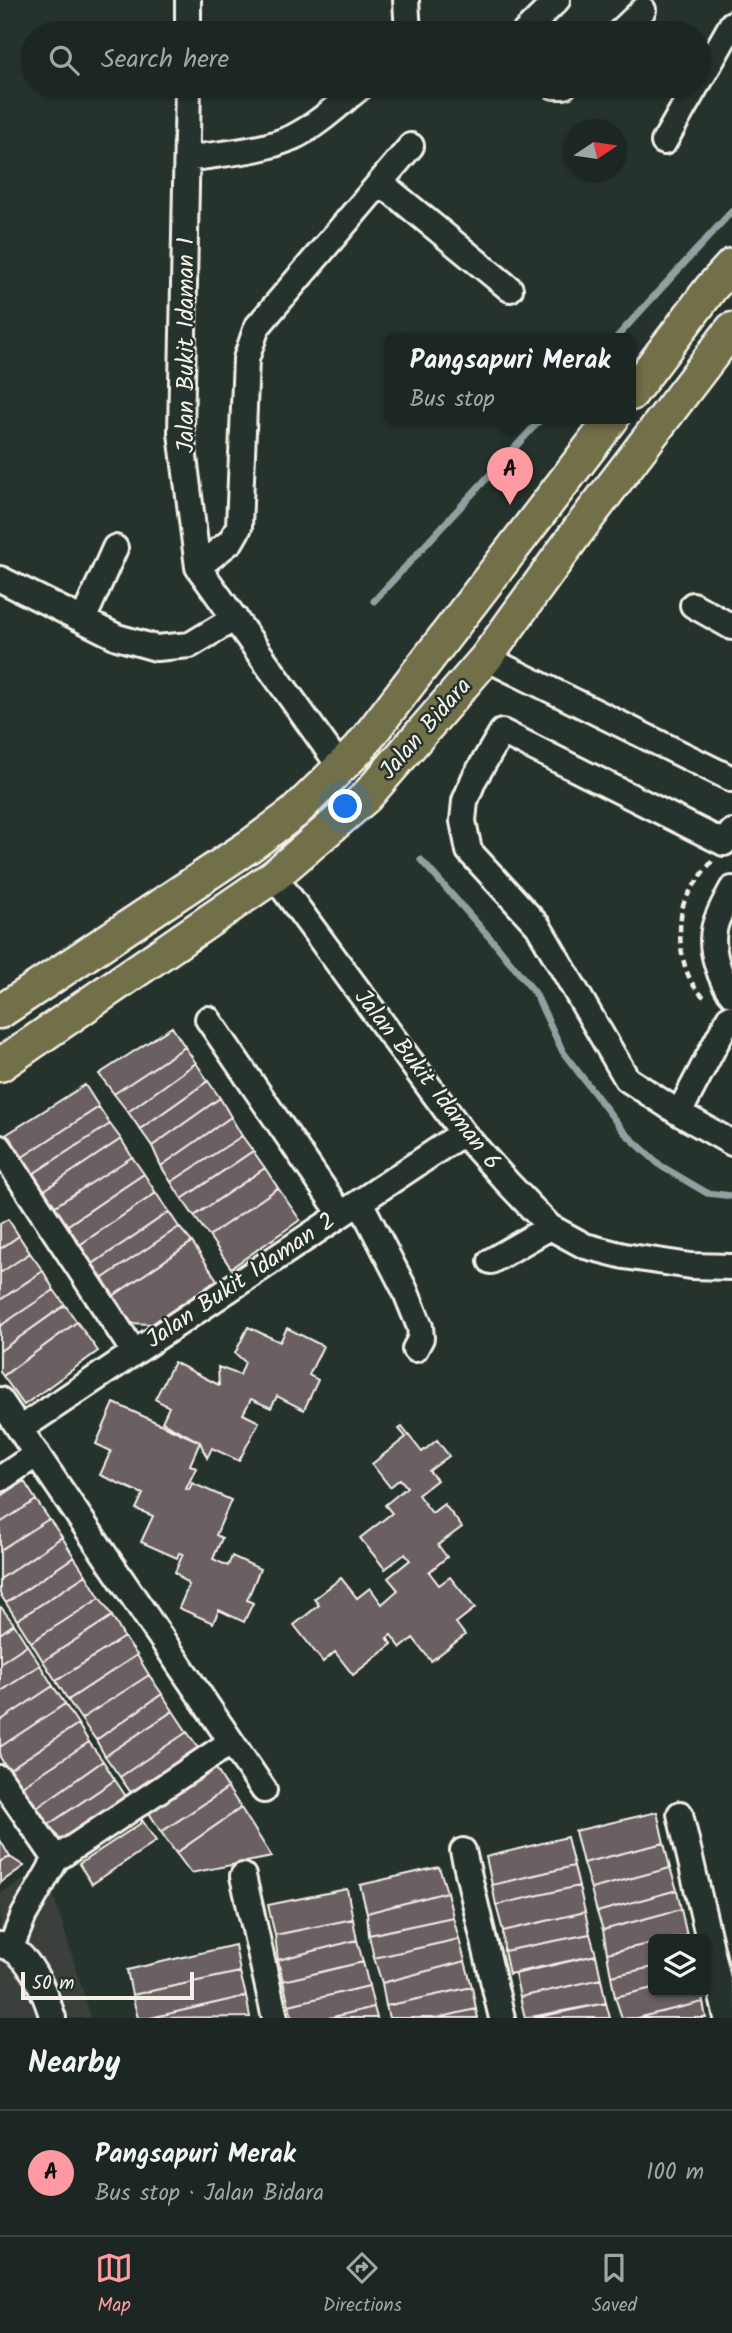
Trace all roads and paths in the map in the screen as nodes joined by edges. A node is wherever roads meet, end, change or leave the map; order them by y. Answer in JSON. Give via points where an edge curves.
{"nodes":[{"id":1,"x":188,"y":0,"type":"edge"},
{"id":2,"x":405,"y":0,"type":"edge"},
{"id":3,"x":557,"y":0,"type":"edge"},
{"id":4,"x":643,"y":10,"type":"dead end"},
{"id":5,"x":188,"y":21,"type":"edge"},
{"id":6,"x":407,"y":21,"type":"edge"},
{"id":7,"x":536,"y":21,"type":"edge"},
{"id":8,"x":632,"y":21,"type":"edge"},
{"id":9,"x":732,"y":24,"type":"edge"},
{"id":10,"x":711,"y":61,"type":"edge"},
{"id":11,"x":188,"y":98,"type":"edge"},
{"id":12,"x":347,"y":98,"type":"edge"},
{"id":13,"x":690,"y":98,"type":"edge"},
{"id":14,"x":664,"y":142,"type":"dead end"},
{"id":15,"x":411,"y":146,"type":"dead end"},
{"id":16,"x":187,"y":159,"type":"junction"},
{"id":17,"x":381,"y":183,"type":"junction"},
{"id":18,"x":732,"y":265,"type":"edge"},
{"id":19,"x":510,"y":289,"type":"dead end"},
{"id":20,"x":732,"y":329,"type":"edge"},
{"id":21,"x":636,"y":387,"type":"edge"},
{"id":22,"x":608,"y":424,"type":"edge"},
{"id":23,"x":115,"y":548,"type":"dead end"},
{"id":24,"x":198,"y":567,"type":"junction"},
{"id":25,"x":0,"y":579,"type":"edge"},
{"id":26,"x":693,"y":605,"type":"dead end"},
{"id":27,"x":234,"y":618,"type":"junction"},
{"id":28,"x":83,"y":620,"type":"junction"},
{"id":29,"x":732,"y":627,"type":"edge"},
{"id":30,"x":486,"y":658,"type":"junction"},
{"id":31,"x":341,"y":768,"type":"junction"},
{"id":32,"x":732,"y":779,"type":"edge"},
{"id":33,"x":732,"y":832,"type":"edge"},
{"id":34,"x":274,"y":876,"type":"junction"},
{"id":35,"x":732,"y":889,"type":"edge"},
{"id":36,"x":730,"y":1006,"type":"edge"},
{"id":37,"x":0,"y":1012,"type":"edge"},
{"id":38,"x":208,"y":1019,"type":"dead end"},
{"id":39,"x":0,"y":1065,"type":"edge"},
{"id":40,"x":680,"y":1113,"type":"junction"},
{"id":41,"x":463,"y":1133,"type":"junction"},
{"id":42,"x":732,"y":1143,"type":"edge"},
{"id":43,"x":0,"y":1148,"type":"edge"},
{"id":44,"x":350,"y":1208,"type":"junction"},
{"id":45,"x":550,"y":1227,"type":"junction"},
{"id":46,"x":491,"y":1261,"type":"dead end"},
{"id":47,"x":732,"y":1267,"type":"edge"},
{"id":48,"x":415,"y":1349,"type":"dead end"},
{"id":49,"x":134,"y":1352,"type":"junction"},
{"id":50,"x":0,"y":1400,"type":"edge"},
{"id":51,"x":19,"y":1429,"type":"junction"},
{"id":52,"x":37,"y":1454,"type":"junction"},
{"id":53,"x":0,"y":1479,"type":"edge"},
{"id":54,"x":232,"y":1742,"type":"junction"},
{"id":55,"x":0,"y":1778,"type":"edge"},
{"id":56,"x":264,"y":1790,"type":"dead end"},
{"id":57,"x":680,"y":1814,"type":"dead end"},
{"id":58,"x":463,"y":1851,"type":"dead end"},
{"id":59,"x":56,"y":1859,"type":"junction"},
{"id":60,"x":243,"y":1875,"type":"dead end"},
{"id":61,"x":5,"y":1946,"type":"edge"},
{"id":62,"x":44,"y":2012,"type":"edge"},
{"id":63,"x":275,"y":2018,"type":"edge"},
{"id":64,"x":502,"y":2018,"type":"edge"},
{"id":65,"x":727,"y":2018,"type":"edge"}],
"edges":[{"from":1,"to":5,"type":"street"},
{"from":2,"to":6,"type":"street"},
{"from":3,"to":7,"type":"street"},
{"from":4,"to":8,"type":"street"},
{"from":9,"to":10,"type":"street"},
{"from":11,"to":16,"type":"street","name":"Jalan Bukit Idaman 1"},
{"from":12,"to":16,"type":"street","via":[[317,122],[275,144]]},
{"from":13,"to":14,"type":"street"},
{"from":15,"to":17,"type":"street"},
{"from":16,"to":24,"type":"street","name":"Jalan Bukit Idaman 1","via":[[181,433]]},
{"from":17,"to":19,"type":"street"},
{"from":17,"to":24,"type":"street","via":[[257,327],[246,359],[239,527],[231,541]]},
{"from":18,"to":21,"type":"main road"},
{"from":20,"to":30,"type":"main road","name":"Jalan Bidara"},
{"from":22,"to":31,"type":"main road","name":"Jalan Bidara"},
{"from":23,"to":28,"type":"street"},
{"from":24,"to":27,"type":"street","name":"Jalan Bukit Idaman 1"},
{"from":25,"to":28,"type":"street"},
{"from":26,"to":29,"type":"street"},
{"from":27,"to":28,"type":"street","via":[[190,645],[156,648],[117,637]]},
{"from":27,"to":31,"type":"street","name":"Jalan Bukit Idaman 1"},
{"from":30,"to":32,"type":"street"},
{"from":30,"to":34,"type":"main road","name":"Jalan Bidara","via":[[366,797]]},
{"from":31,"to":37,"type":"main road","name":"Jalan Bidara","via":[[294,813],[251,845]]},
{"from":33,"to":40,"type":"street","via":[[724,843],[502,732],[465,801],[463,821],[469,851],[538,926],[627,1079]]},
{"from":34,"to":39,"type":"main road","name":"Jalan Bidara"},
{"from":34,"to":41,"type":"street","name":"Jalan Bukit Idaman 6"},
{"from":35,"to":36,"type":"street","via":[[711,939]]},
{"from":36,"to":40,"type":"street"},
{"from":38,"to":44,"type":"street"},
{"from":40,"to":42,"type":"street"},
{"from":41,"to":44,"type":"street","name":"Jalan Bukit Idaman 2"},
{"from":41,"to":45,"type":"street","name":"Jalan Bukit Idaman 6"},
{"from":43,"to":49,"type":"street"},
{"from":44,"to":48,"type":"street","via":[[405,1290],[420,1327]]},
{"from":44,"to":49,"type":"street","name":"Jalan Bukit Idaman 2"},
{"from":45,"to":46,"type":"street"},
{"from":45,"to":47,"type":"street","name":"Jalan Bukit Idaman 6","via":[[585,1246],[624,1256]]},
{"from":49,"to":51,"type":"street","name":"Jalan Bukit Idaman 2"},
{"from":50,"to":51,"type":"street"},
{"from":51,"to":52,"type":"street"},
{"from":52,"to":53,"type":"street"},
{"from":52,"to":54,"type":"street"},
{"from":54,"to":56,"type":"street"},
{"from":54,"to":59,"type":"street"},
{"from":55,"to":59,"type":"street"},
{"from":57,"to":65,"type":"street"},
{"from":58,"to":64,"type":"street"},
{"from":59,"to":61,"type":"street"},
{"from":60,"to":63,"type":"street"},
{"from":61,"to":62,"type":"street","via":[[29,1967]]}]}
